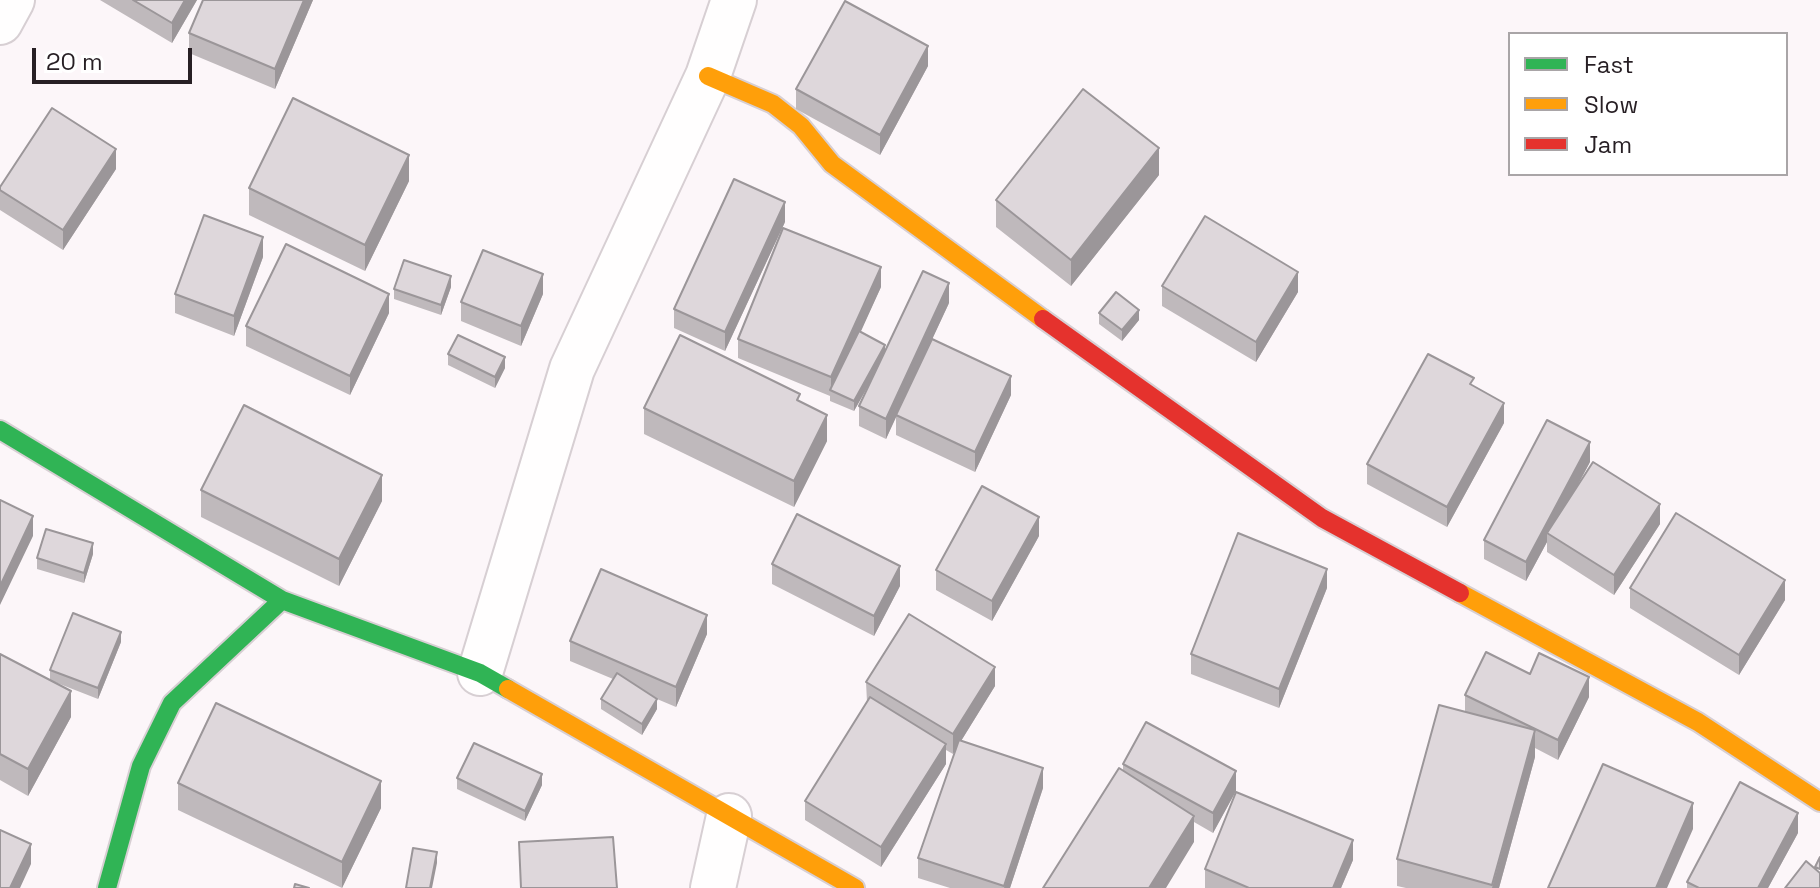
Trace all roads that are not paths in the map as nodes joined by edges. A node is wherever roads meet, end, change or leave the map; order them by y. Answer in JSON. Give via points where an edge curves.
{"nodes":[{"id":1,"x":12,"y":0,"type":"edge"},
{"id":2,"x":734,"y":0,"type":"edge"},
{"id":3,"x":0,"y":22,"type":"edge"},
{"id":4,"x":708,"y":76,"type":"junction"},
{"id":5,"x":0,"y":430,"type":"edge"},
{"id":6,"x":282,"y":600,"type":"junction"},
{"id":7,"x":480,"y":673,"type":"junction"},
{"id":8,"x":1820,"y":802,"type":"edge"},
{"id":9,"x":729,"y":816,"type":"junction"},
{"id":10,"x":107,"y":888,"type":"edge"},
{"id":11,"x":713,"y":888,"type":"edge"},
{"id":12,"x":855,"y":888,"type":"edge"}],
"edges":[{"from":1,"to":3,"type":"street"},
{"from":2,"to":4,"type":"street"},
{"from":4,"to":7,"type":"street","via":[[572,369]]},
{"from":4,"to":8,"type":"street","via":[[773,104],[801,126],[832,164],[1322,518],[1698,722]]},
{"from":5,"to":6,"type":"street"},
{"from":6,"to":7,"type":"street"},
{"from":6,"to":10,"type":"street","via":[[172,703],[141,766]]},
{"from":7,"to":9,"type":"street"},
{"from":9,"to":11,"type":"street"},
{"from":9,"to":12,"type":"street"}]}
